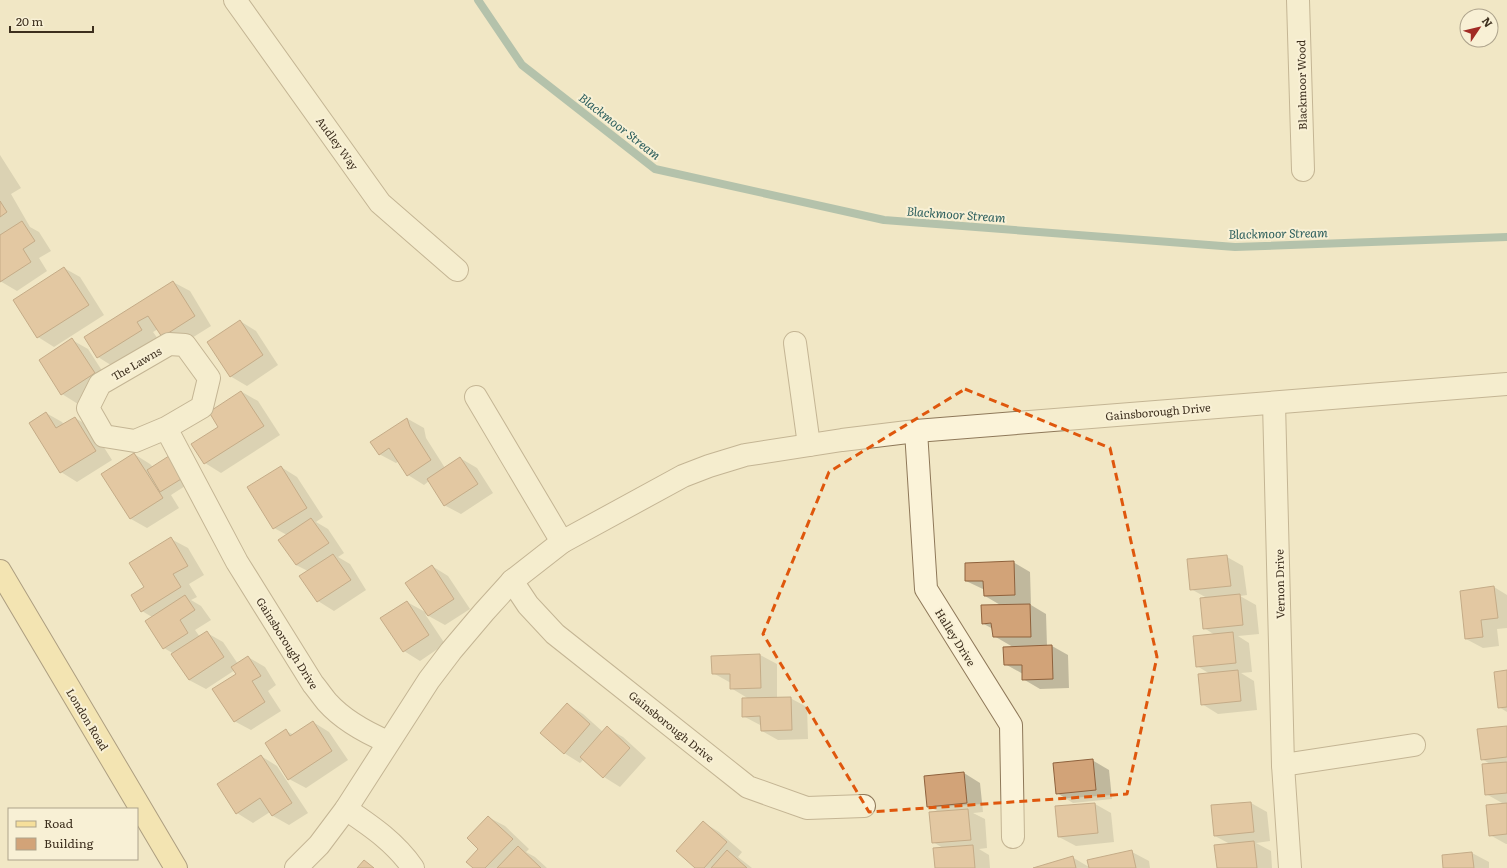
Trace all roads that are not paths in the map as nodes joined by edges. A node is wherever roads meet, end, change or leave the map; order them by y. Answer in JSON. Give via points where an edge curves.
{"nodes":[{"id":1,"x":235,"y":0,"type":"edge"},
{"id":2,"x":1298,"y":0,"type":"edge"},
{"id":3,"x":1303,"y":170,"type":"dead end"},
{"id":4,"x":457,"y":270,"type":"dead end"},
{"id":5,"x":795,"y":343,"type":"dead end"},
{"id":6,"x":1507,"y":384,"type":"edge"},
{"id":7,"x":476,"y":397,"type":"dead end"},
{"id":8,"x":1274,"y":403,"type":"junction"},
{"id":9,"x":166,"y":428,"type":"junction"},
{"id":10,"x":916,"y":431,"type":"junction"},
{"id":11,"x":809,"y":445,"type":"junction"},
{"id":12,"x":562,"y":542,"type":"junction"},
{"id":13,"x":0,"y":571,"type":"edge"},
{"id":14,"x":512,"y":581,"type":"junction"},
{"id":15,"x":388,"y":742,"type":"junction"},
{"id":16,"x":1414,"y":745,"type":"dead end"},
{"id":17,"x":1283,"y":764,"type":"junction"},
{"id":18,"x":864,"y":806,"type":"dead end"},
{"id":19,"x":346,"y":809,"type":"junction"},
{"id":20,"x":1013,"y":837,"type":"dead end"},
{"id":21,"x":176,"y":868,"type":"edge"},
{"id":22,"x":296,"y":868,"type":"edge"},
{"id":23,"x":412,"y":868,"type":"edge"},
{"id":24,"x":1290,"y":868,"type":"edge"}],
"edges":[{"from":1,"to":4,"type":"street","name":"Audley Way","via":[[380,203]]},
{"from":2,"to":3,"type":"street","name":"Blackmoor Wood"},
{"from":5,"to":11,"type":"street"},
{"from":6,"to":8,"type":"street","name":"Gainsborough Drive"},
{"from":7,"to":12,"type":"street"},
{"from":8,"to":10,"type":"street","name":"Gainsborough Drive"},
{"from":8,"to":17,"type":"street","name":"Vernon Drive"},
{"from":9,"to":9,"type":"street","name":"The Lawns","via":[[202,407],[208,378],[185,345],[169,344],[100,384],[88,408],[104,436],[135,441]]},
{"from":9,"to":15,"type":"street","name":"Gainsborough Drive","via":[[237,562],[313,684],[327,702],[361,728]]},
{"from":10,"to":11,"type":"street","name":"Gainsborough Drive"},
{"from":10,"to":20,"type":"street","name":"Halley Drive","via":[[926,589],[1011,725]]},
{"from":11,"to":12,"type":"street","name":"Gainsborough Drive","via":[[745,455],[683,476]]},
{"from":12,"to":14,"type":"street","name":"Gainsborough Drive"},
{"from":13,"to":21,"type":"main road","name":"London Road"},
{"from":14,"to":15,"type":"street","name":"Gainsborough Drive","via":[[429,680]]},
{"from":14,"to":18,"type":"street","name":"Gainsborough Drive","via":[[528,605],[555,634],[748,787],[807,808]]},
{"from":15,"to":19,"type":"street","name":"Gainsborough Drive"},
{"from":16,"to":17,"type":"street"},
{"from":17,"to":24,"type":"street","name":"Vernon Drive"},
{"from":19,"to":22,"type":"street","name":"Gainsborough Drive","via":[[319,845]]},
{"from":19,"to":23,"type":"street","via":[[383,835],[402,853]]}]}
